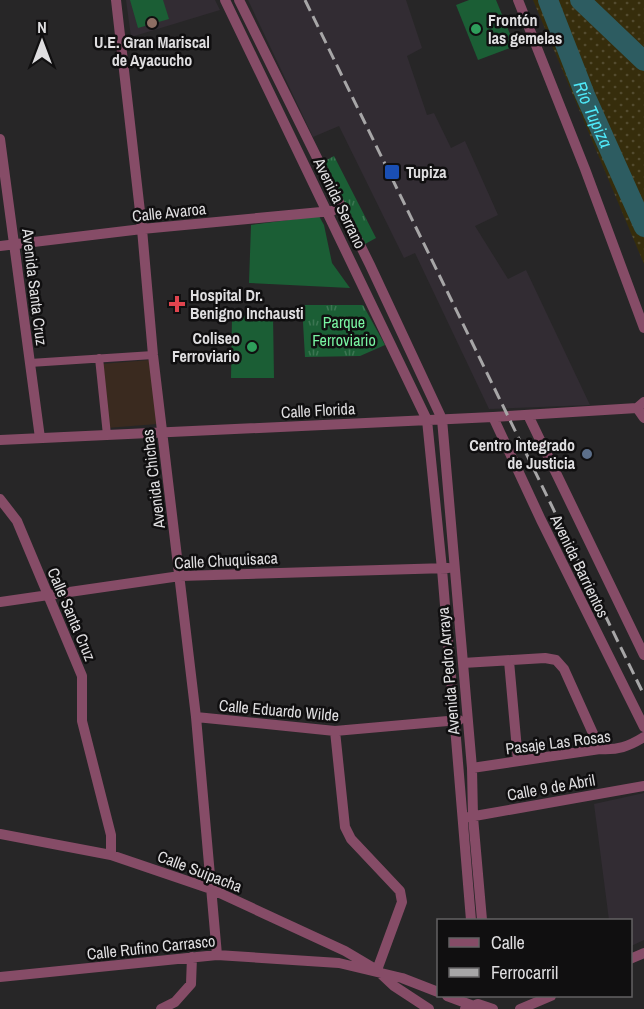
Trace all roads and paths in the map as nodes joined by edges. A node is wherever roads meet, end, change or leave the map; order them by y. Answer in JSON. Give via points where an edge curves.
{"nodes":[{"id":1,"x":116,"y":0,"type":"edge"},
{"id":2,"x":225,"y":0,"type":"edge"},
{"id":3,"x":239,"y":0,"type":"edge"},
{"id":4,"x":518,"y":0,"type":"edge"},
{"id":5,"x":0,"y":139,"type":"edge"},
{"id":6,"x":342,"y":210,"type":"junction"},
{"id":7,"x":328,"y":212,"type":"junction"},
{"id":8,"x":142,"y":229,"type":"junction"},
{"id":9,"x":15,"y":245,"type":"junction"},
{"id":10,"x":0,"y":246,"type":"edge"},
{"id":11,"x":644,"y":328,"type":"edge"},
{"id":12,"x":153,"y":355,"type":"junction"},
{"id":13,"x":99,"y":358,"type":"junction"},
{"id":14,"x":30,"y":363,"type":"junction"},
{"id":15,"x":641,"y":405,"type":"edge"},
{"id":16,"x":528,"y":415,"type":"junction"},
{"id":17,"x":493,"y":417,"type":"junction"},
{"id":18,"x":644,"y":418,"type":"edge"},
{"id":19,"x":442,"y":419,"type":"junction"},
{"id":20,"x":428,"y":420,"type":"junction"},
{"id":21,"x":163,"y":432,"type":"junction"},
{"id":22,"x":107,"y":435,"type":"junction"},
{"id":23,"x":40,"y":438,"type":"junction"},
{"id":24,"x":0,"y":440,"type":"edge"},
{"id":25,"x":0,"y":499,"type":"edge"},
{"id":26,"x":454,"y":567,"type":"junction"},
{"id":27,"x":442,"y":568,"type":"junction"},
{"id":28,"x":180,"y":576,"type":"junction"},
{"id":29,"x":48,"y":595,"type":"junction"},
{"id":30,"x":0,"y":602,"type":"edge"},
{"id":31,"x":644,"y":655,"type":"edge"},
{"id":32,"x":509,"y":661,"type":"junction"},
{"id":33,"x":463,"y":663,"type":"junction"},
{"id":34,"x":196,"y":717,"type":"junction"},
{"id":35,"x":453,"y":720,"type":"junction"},
{"id":36,"x":466,"y":720,"type":"junction"},
{"id":37,"x":644,"y":726,"type":"edge"},
{"id":38,"x":335,"y":731,"type":"junction"},
{"id":39,"x":644,"y":737,"type":"edge"},
{"id":40,"x":600,"y":749,"type":"junction"},
{"id":41,"x":518,"y":761,"type":"junction"},
{"id":42,"x":472,"y":768,"type":"junction"},
{"id":43,"x":644,"y":786,"type":"edge"},
{"id":44,"x":468,"y":817,"type":"junction"},
{"id":45,"x":0,"y":834,"type":"edge"},
{"id":46,"x":111,"y":855,"type":"junction"},
{"id":47,"x":211,"y":889,"type":"junction"},
{"id":48,"x":471,"y":919,"type":"edge"},
{"id":49,"x":482,"y":919,"type":"edge"},
{"id":50,"x":217,"y":955,"type":"junction"},
{"id":51,"x":192,"y":957,"type":"junction"},
{"id":52,"x":376,"y":970,"type":"junction"},
{"id":53,"x":0,"y":977,"type":"edge"},
{"id":54,"x":437,"y":992,"type":"edge"},
{"id":55,"x":452,"y":997,"type":"edge"},
{"id":56,"x":548,"y":997,"type":"edge"},
{"id":57,"x":480,"y":1003,"type":"edge"},
{"id":58,"x":161,"y":1009,"type":"edge"},
{"id":59,"x":429,"y":1009,"type":"edge"},
{"id":60,"x":520,"y":1009,"type":"edge"}],
"edges":[{"from":1,"to":8,"type":"street","name":"Avenida Chichas"},
{"from":2,"to":7,"type":"street","name":"Avenida Serrano"},
{"from":3,"to":6,"type":"street","name":"Avenida Serrano"},
{"from":4,"to":11,"type":"street"},
{"from":5,"to":9,"type":"street","name":"Avenida Santa Cruz"},
{"from":6,"to":7,"type":"street","name":"Calle Avaroa"},
{"from":6,"to":19,"type":"street","name":"Avenida Serrano"},
{"from":7,"to":8,"type":"street","name":"Calle Avaroa"},
{"from":7,"to":20,"type":"street","name":"Avenida Serrano"},
{"from":8,"to":9,"type":"street","name":"Calle Avaroa"},
{"from":8,"to":12,"type":"street","name":"Avenida Chichas"},
{"from":9,"to":10,"type":"street","name":"Calle Avaroa"},
{"from":9,"to":14,"type":"street","name":"Avenida Santa Cruz"},
{"from":12,"to":13,"type":"street"},
{"from":12,"to":21,"type":"street","name":"Avenida Chichas"},
{"from":13,"to":14,"type":"street"},
{"from":13,"to":22,"type":"street"},
{"from":14,"to":23,"type":"street","name":"Avenida Santa Cruz"},
{"from":15,"to":16,"type":"street","name":"Calle Florida"},
{"from":15,"to":18,"type":"street"},
{"from":16,"to":17,"type":"street","name":"Calle Florida"},
{"from":16,"to":31,"type":"street","name":"Avenida Barrientos"},
{"from":17,"to":19,"type":"street","name":"Calle Florida"},
{"from":17,"to":37,"type":"street","name":"Avenida Barrientos"},
{"from":19,"to":20,"type":"street","name":"Calle Florida"},
{"from":19,"to":26,"type":"street","name":"Avenida Pedro Arraya"},
{"from":20,"to":21,"type":"street","name":"Calle Florida"},
{"from":20,"to":27,"type":"street","name":"Avenida Pedro Arraya"},
{"from":21,"to":22,"type":"street","name":"Calle Florida"},
{"from":21,"to":28,"type":"street","name":"Avenida Chichas"},
{"from":22,"to":23,"type":"street","name":"Calle Florida"},
{"from":23,"to":24,"type":"street","name":"Calle Florida"},
{"from":25,"to":29,"type":"street","name":"Calle Santa Cruz","via":[[17,521]]},
{"from":26,"to":27,"type":"street","name":"Calle Chuquisaca"},
{"from":26,"to":33,"type":"street","name":"Avenida Pedro Arraya"},
{"from":27,"to":28,"type":"street","name":"Calle Chuquisaca"},
{"from":27,"to":35,"type":"street","name":"Avenida Pedro Arraya"},
{"from":28,"to":29,"type":"street","name":"Calle Chuquisaca"},
{"from":28,"to":34,"type":"street","name":"Avenida Chichas"},
{"from":29,"to":30,"type":"street","name":"Calle Chuquisaca"},
{"from":29,"to":46,"type":"street","name":"Calle Santa Cruz","via":[[82,676],[82,721],[111,835]]},
{"from":32,"to":33,"type":"street"},
{"from":32,"to":40,"type":"street","via":[[556,660],[564,669]]},
{"from":32,"to":41,"type":"street"},
{"from":33,"to":36,"type":"street","name":"Avenida Pedro Arraya"},
{"from":34,"to":38,"type":"street","name":"Calle Eduardo Wilde"},
{"from":34,"to":47,"type":"street","name":"Avenida Chichas"},
{"from":35,"to":36,"type":"street","name":"Calle Eduardo Wilde"},
{"from":35,"to":38,"type":"street","name":"Calle Eduardo Wilde"},
{"from":35,"to":44,"type":"street","name":"Avenida Pedro Arraya"},
{"from":36,"to":42,"type":"street","name":"Avenida Pedro Arraya"},
{"from":38,"to":52,"type":"street","via":[[345,827],[351,839],[400,891],[402,902]]},
{"from":39,"to":40,"type":"street","name":"Pasaje Las Rosas","via":[[620,750]]},
{"from":40,"to":41,"type":"street","name":"Pasaje Las Rosas"},
{"from":41,"to":42,"type":"street","name":"Pasaje Las Rosas"},
{"from":42,"to":44,"type":"street","name":"Avenida Pedro Arraya"},
{"from":43,"to":44,"type":"street","name":"Calle 9 de Abril"},
{"from":44,"to":48,"type":"street","name":"Avenida Pedro Arraya"},
{"from":44,"to":49,"type":"street","name":"Avenida Pedro Arraya"},
{"from":45,"to":46,"type":"street","name":"Calle Suipacha"},
{"from":46,"to":47,"type":"street","name":"Calle Suipacha"},
{"from":47,"to":50,"type":"street","name":"Avenida Chichas"},
{"from":47,"to":52,"type":"street","name":"Calle Suipacha","via":[[345,951]]},
{"from":50,"to":51,"type":"street","name":"Calle Rufino Carrasco"},
{"from":50,"to":52,"type":"street","name":"Calle Rufino Carrasco","via":[[339,963]]},
{"from":51,"to":53,"type":"street","name":"Calle Rufino Carrasco"},
{"from":51,"to":58,"type":"street","via":[[191,984],[175,1002]]},
{"from":52,"to":54,"type":"street","name":"Calle Suipacha"},
{"from":52,"to":59,"type":"street","name":"Calle Suipacha"},
{"from":55,"to":57,"type":"street"},
{"from":56,"to":60,"type":"street"}]}
